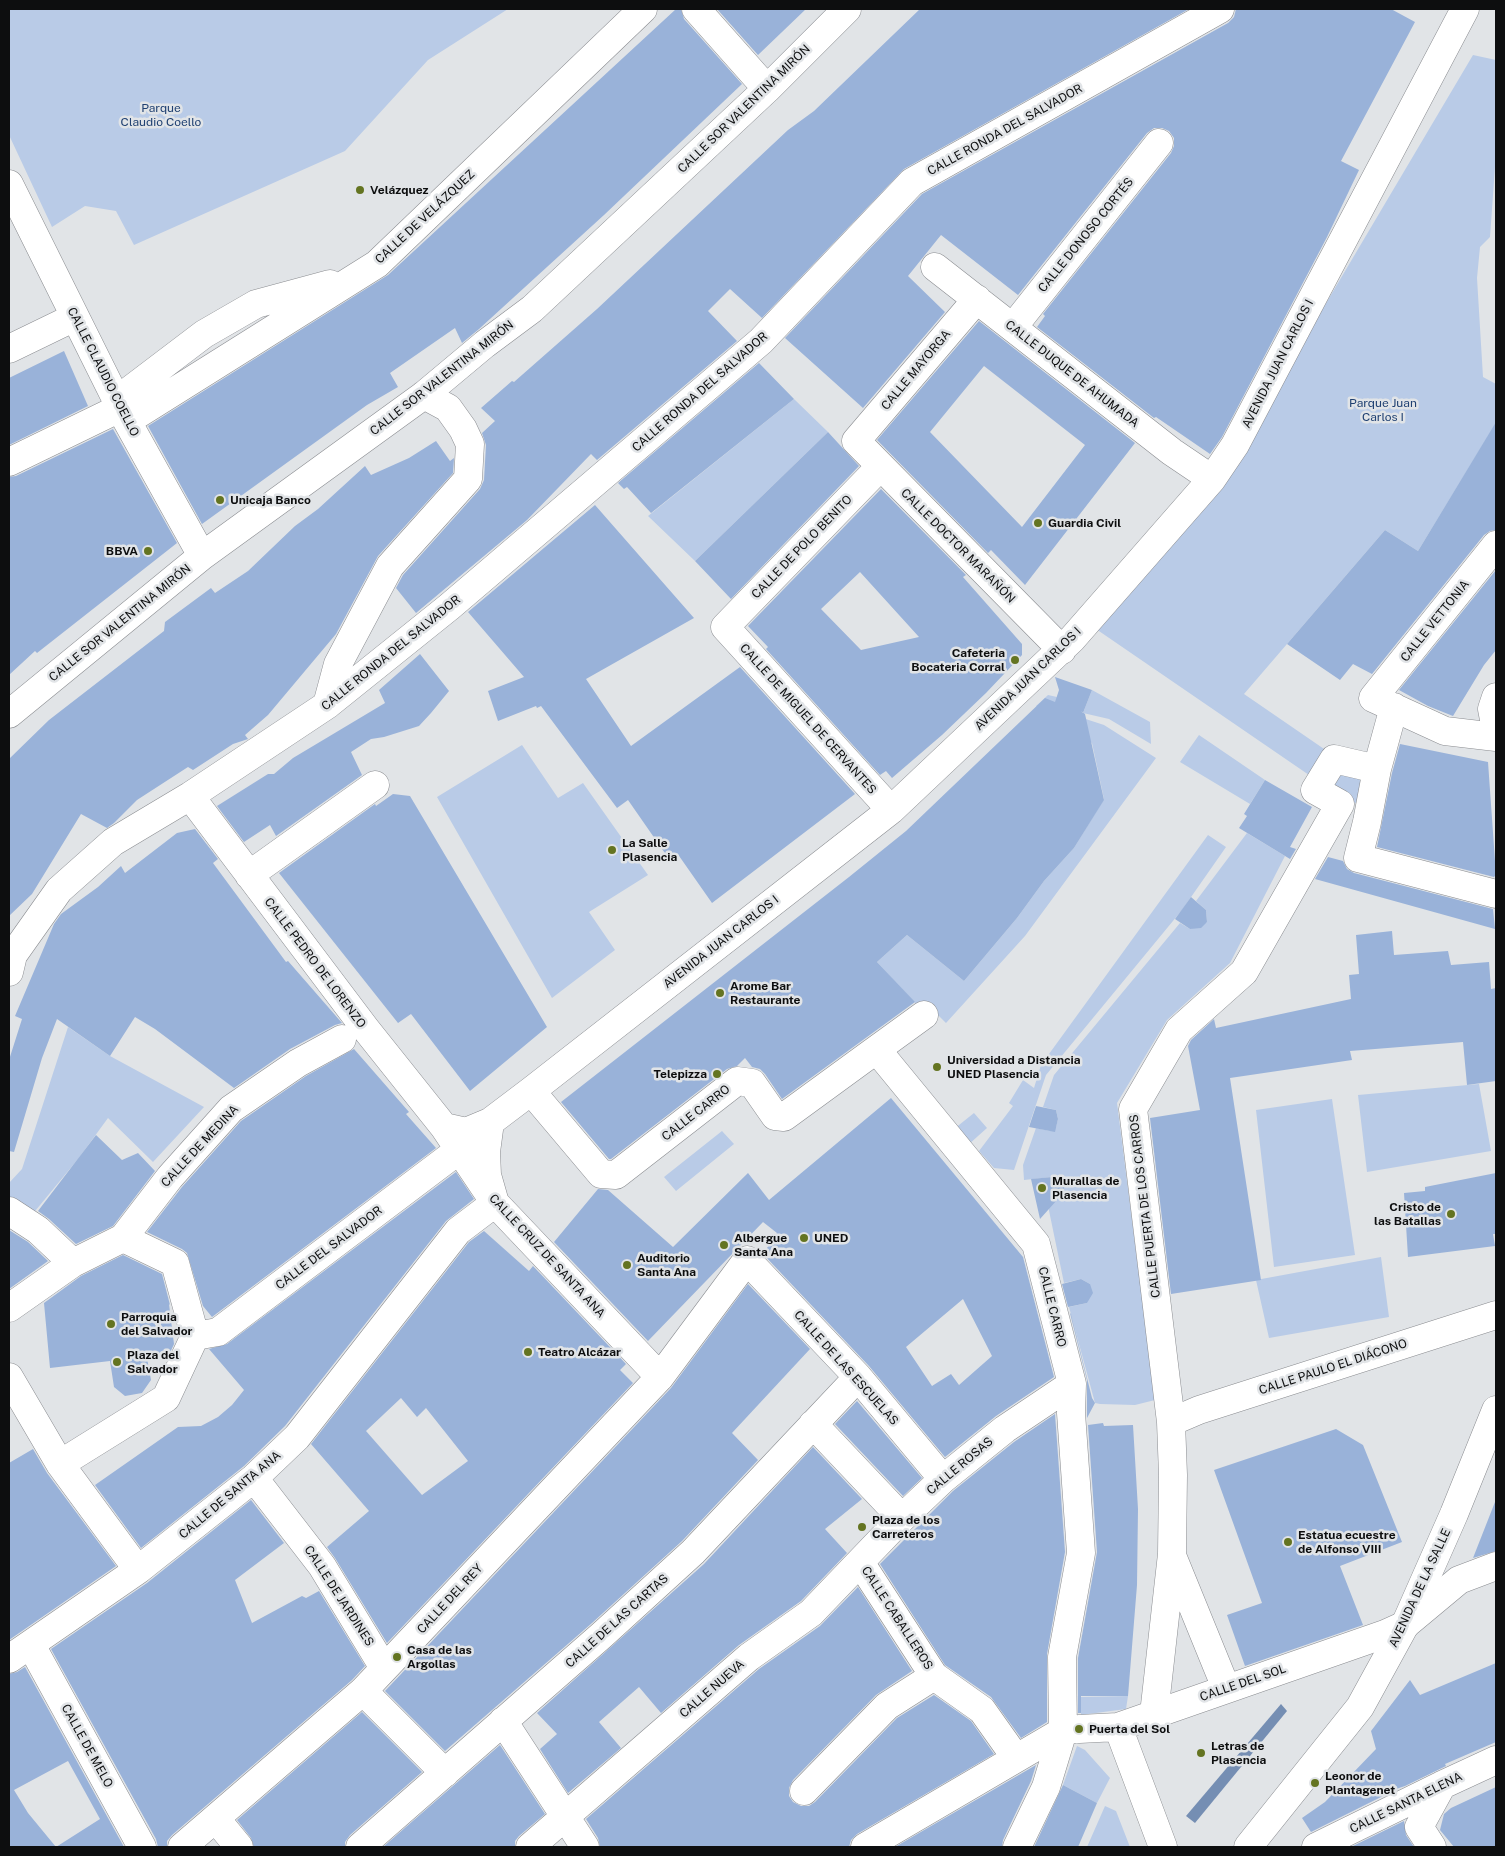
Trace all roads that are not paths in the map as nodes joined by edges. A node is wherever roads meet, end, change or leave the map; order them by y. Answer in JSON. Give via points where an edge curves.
{"nodes":[{"id":1,"x":643,"y":9,"type":"edge"},
{"id":2,"x":696,"y":9,"type":"edge"},
{"id":3,"x":847,"y":9,"type":"edge"},
{"id":4,"x":1220,"y":9,"type":"edge"},
{"id":5,"x":1457,"y":12,"type":"edge"},
{"id":6,"x":767,"y":89,"type":"junction"},
{"id":7,"x":1159,"y":143,"type":"dead end"},
{"id":8,"x":9,"y":184,"type":"edge"},
{"id":9,"x":935,"y":267,"type":"dead end"},
{"id":10,"x":977,"y":299,"type":"junction"},
{"id":11,"x":75,"y":317,"type":"junction"},
{"id":12,"x":1013,"y":327,"type":"junction"},
{"id":13,"x":9,"y":349,"type":"edge"},
{"id":14,"x":424,"y":395,"type":"junction"},
{"id":15,"x":122,"y":410,"type":"junction"},
{"id":16,"x":856,"y":442,"type":"joint"},
{"id":17,"x":9,"y":462,"type":"edge"},
{"id":18,"x":880,"y":467,"type":"junction"},
{"id":19,"x":1212,"y":478,"type":"junction"},
{"id":20,"x":1496,"y":545,"type":"edge"},
{"id":21,"x":202,"y":556,"type":"junction"},
{"id":22,"x":725,"y":627,"type":"joint"},
{"id":23,"x":1062,"y":650,"type":"junction"},
{"id":24,"x":1496,"y":697,"type":"edge"},
{"id":25,"x":1383,"y":702,"type":"junction"},
{"id":26,"x":327,"y":706,"type":"junction"},
{"id":27,"x":9,"y":714,"type":"edge"},
{"id":28,"x":1496,"y":730,"type":"edge"},
{"id":29,"x":1496,"y":737,"type":"edge"},
{"id":30,"x":1377,"y":769,"type":"junction"},
{"id":31,"x":375,"y":785,"type":"dead end"},
{"id":32,"x":190,"y":796,"type":"junction"},
{"id":33,"x":891,"y":810,"type":"junction"},
{"id":34,"x":249,"y":876,"type":"junction"},
{"id":35,"x":1496,"y":894,"type":"edge"},
{"id":36,"x":9,"y":972,"type":"edge"},
{"id":37,"x":924,"y":1015,"type":"dead end"},
{"id":38,"x":342,"y":1039,"type":"dead end"},
{"id":39,"x":872,"y":1052,"type":"junction"},
{"id":40,"x":531,"y":1091,"type":"junction"},
{"id":41,"x":490,"y":1122,"type":"junction"},
{"id":42,"x":444,"y":1127,"type":"junction"},
{"id":43,"x":459,"y":1150,"type":"junction"},
{"id":44,"x":495,"y":1203,"type":"junction"},
{"id":45,"x":9,"y":1211,"type":"edge"},
{"id":46,"x":123,"y":1238,"type":"junction"},
{"id":47,"x":747,"y":1260,"type":"joint"},
{"id":48,"x":73,"y":1263,"type":"junction"},
{"id":49,"x":9,"y":1308,"type":"edge"},
{"id":50,"x":1496,"y":1315,"type":"edge"},
{"id":51,"x":195,"y":1336,"type":"junction"},
{"id":52,"x":9,"y":1377,"type":"edge"},
{"id":53,"x":660,"y":1377,"type":"junction"},
{"id":54,"x":858,"y":1377,"type":"junction"},
{"id":55,"x":1072,"y":1384,"type":"junction"},
{"id":56,"x":1496,"y":1410,"type":"edge"},
{"id":57,"x":1171,"y":1422,"type":"junction"},
{"id":58,"x":813,"y":1424,"type":"junction"},
{"id":59,"x":60,"y":1464,"type":"junction"},
{"id":60,"x":254,"y":1478,"type":"junction"},
{"id":61,"x":943,"y":1479,"type":"junction"},
{"id":62,"x":902,"y":1518,"type":"junction"},
{"id":63,"x":1172,"y":1554,"type":"junction"},
{"id":64,"x":860,"y":1562,"type":"junction"},
{"id":65,"x":1496,"y":1566,"type":"edge"},
{"id":66,"x":138,"y":1570,"type":"junction"},
{"id":67,"x":1405,"y":1625,"type":"junction"},
{"id":68,"x":20,"y":1652,"type":"edge"},
{"id":69,"x":384,"y":1668,"type":"junction"},
{"id":70,"x":934,"y":1676,"type":"junction"},
{"id":71,"x":1226,"y":1688,"type":"junction"},
{"id":72,"x":363,"y":1692,"type":"junction"},
{"id":73,"x":1154,"y":1714,"type":"junction"},
{"id":74,"x":503,"y":1721,"type":"junction"},
{"id":75,"x":1118,"y":1727,"type":"junction"},
{"id":76,"x":1071,"y":1730,"type":"junction"},
{"id":77,"x":1016,"y":1758,"type":"junction"},
{"id":78,"x":1496,"y":1760,"type":"edge"},
{"id":79,"x":445,"y":1773,"type":"junction"},
{"id":80,"x":1442,"y":1785,"type":"junction"},
{"id":81,"x":804,"y":1791,"type":"dead end"},
{"id":82,"x":565,"y":1818,"type":"junction"},
{"id":83,"x":216,"y":1819,"type":"junction"},
{"id":84,"x":142,"y":1847,"type":"edge"},
{"id":85,"x":182,"y":1847,"type":"edge"},
{"id":86,"x":239,"y":1847,"type":"edge"},
{"id":87,"x":360,"y":1847,"type":"edge"},
{"id":88,"x":530,"y":1847,"type":"edge"},
{"id":89,"x":586,"y":1847,"type":"edge"},
{"id":90,"x":865,"y":1847,"type":"edge"},
{"id":91,"x":1017,"y":1847,"type":"edge"},
{"id":92,"x":1163,"y":1847,"type":"edge"},
{"id":93,"x":1248,"y":1847,"type":"edge"},
{"id":94,"x":1316,"y":1847,"type":"edge"},
{"id":95,"x":1432,"y":1847,"type":"edge"}],
"edges":[{"from":1,"to":15,"type":"street","name":"CALLE DE VELÁZQUEZ","via":[[377,264]]},
{"from":2,"to":6,"type":"street"},
{"from":3,"to":6,"type":"street","name":"CALLE SOR VALENTINA MIRÓN"},
{"from":4,"to":26,"type":"street","name":"CALLE RONDA DEL SALVADOR","via":[[912,182],[761,341],[449,607]]},
{"from":5,"to":19,"type":"street","name":"AVENIDA JUAN CARLOS I","via":[[1240,437]]},
{"from":6,"to":14,"type":"street","name":"CALLE SOR VALENTINA MIRÓN","via":[[532,308]]},
{"from":7,"to":12,"type":"street","name":"CALLE DONOSO CORTÉS"},
{"from":8,"to":11,"type":"street","name":"CALLE CLAUDIO COELLO"},
{"from":9,"to":10,"type":"street","name":"CALLE DUQUE DE AHUMADA"},
{"from":10,"to":12,"type":"street","name":"CALLE DUQUE DE AHUMADA"},
{"from":10,"to":16,"type":"street","name":"CALLE MAYORGA"},
{"from":11,"to":13,"type":"street"},
{"from":11,"to":15,"type":"street","name":"CALLE CLAUDIO COELLO"},
{"from":12,"to":19,"type":"street","name":"CALLE DUQUE DE AHUMADA","via":[[1172,452]]},
{"from":14,"to":21,"type":"street","name":"CALLE SOR VALENTINA MIRÓN"},
{"from":14,"to":26,"type":"street","via":[[448,408],[463,429],[470,444],[468,478],[390,566],[338,664]]},
{"from":15,"to":17,"type":"street","name":"CALLE DE VELÁZQUEZ"},
{"from":15,"to":21,"type":"street","name":"CALLE CLAUDIO COELLO"},
{"from":16,"to":18,"type":"street","name":"CALLE DOCTOR MARAÑÓN"},
{"from":18,"to":22,"type":"street","name":"CALLE DE POLO BENITO"},
{"from":18,"to":23,"type":"street","name":"CALLE DOCTOR MARAÑÓN"},
{"from":19,"to":23,"type":"street","name":"AVENIDA JUAN CARLOS I"},
{"from":20,"to":25,"type":"street","name":"CALLE VETTONIA"},
{"from":21,"to":27,"type":"street","name":"CALLE SOR VALENTINA MIRÓN"},
{"from":22,"to":33,"type":"street","name":"CALLE DE MIGUEL DE CERVANTES"},
{"from":23,"to":33,"type":"street","name":"AVENIDA JUAN CARLOS I"},
{"from":24,"to":28,"type":"street","via":[[1492,710]]},
{"from":25,"to":29,"type":"street","via":[[1445,731]]},
{"from":25,"to":30,"type":"street"},
{"from":26,"to":32,"type":"street","name":"CALLE RONDA DEL SALVADOR"},
{"from":30,"to":35,"type":"street","via":[[1358,858]]},
{"from":30,"to":57,"type":"street","name":"CALLE PUERTA DE LOS CARROS","via":[[1334,759],[1316,790],[1340,804],[1244,972],[1179,1030],[1133,1109]]},
{"from":31,"to":34,"type":"street"},
{"from":32,"to":34,"type":"street","name":"CALLE PEDRO DE LORENZO"},
{"from":32,"to":36,"type":"street","name":"CALLE RONDA DEL SALVADOR","via":[[113,842],[59,890],[14,955]]},
{"from":33,"to":40,"type":"street","name":"AVENIDA JUAN CARLOS I"},
{"from":34,"to":42,"type":"street","name":"CALLE PEDRO DE LORENZO"},
{"from":37,"to":39,"type":"street","name":"CALLE CARRO"},
{"from":38,"to":46,"type":"street","name":"CALLE DE MEDINA","via":[[298,1063],[231,1109],[170,1177]]},
{"from":39,"to":40,"type":"street","name":"CALLE CARRO","via":[[784,1118],[775,1116],[752,1082],[737,1081],[616,1175],[601,1174]]},
{"from":39,"to":55,"type":"street","name":"CALLE CARRO","via":[[881,1055],[1036,1244]]},
{"from":40,"to":41,"type":"street","name":"AVENIDA JUAN CARLOS I"},
{"from":41,"to":42,"type":"street","name":"AVENIDA JUAN CARLOS I","via":[[466,1132]]},
{"from":41,"to":43,"type":"street","name":"CALLE DEL SALVADOR"},
{"from":41,"to":44,"type":"street","via":[[487,1175]]},
{"from":42,"to":43,"type":"street","name":"CALLE CRUZ DE SANTA ANA"},
{"from":43,"to":44,"type":"street","name":"CALLE CRUZ DE SANTA ANA"},
{"from":43,"to":51,"type":"street","name":"CALLE DEL SALVADOR","via":[[218,1332]]},
{"from":44,"to":53,"type":"street","name":"CALLE CRUZ DE SANTA ANA"},
{"from":44,"to":60,"type":"street","name":"CALLE DE SANTA ANA","via":[[458,1231],[297,1437]]},
{"from":45,"to":48,"type":"street","via":[[38,1230]]},
{"from":46,"to":48,"type":"street"},
{"from":46,"to":51,"type":"street","via":[[175,1263]]},
{"from":47,"to":53,"type":"street","name":"CALLE DEL REY"},
{"from":47,"to":54,"type":"street","name":"CALLE DE LAS ESCUELAS"},
{"from":48,"to":49,"type":"street"},
{"from":50,"to":57,"type":"street","name":"CALLE PAULO EL DIÁCONO","via":[[1199,1410]]},
{"from":51,"to":59,"type":"street","via":[[166,1398]]},
{"from":52,"to":59,"type":"street"},
{"from":53,"to":69,"type":"street","name":"CALLE DEL REY"},
{"from":54,"to":58,"type":"street","name":"CALLE DE LAS CARTAS"},
{"from":54,"to":61,"type":"street","name":"CALLE DE LAS ESCUELAS"},
{"from":55,"to":61,"type":"street","name":"CALLE ROSAS","via":[[1005,1429]]},
{"from":55,"to":76,"type":"street","name":"CALLE CARRO","via":[[1071,1413],[1081,1553],[1062,1657]]},
{"from":56,"to":67,"type":"street","name":"AVENIDA DE LA SALLE"},
{"from":57,"to":63,"type":"street"},
{"from":58,"to":62,"type":"street"},
{"from":58,"to":74,"type":"street","name":"CALLE DE LAS CARTAS","via":[[693,1552]]},
{"from":59,"to":66,"type":"street"},
{"from":60,"to":66,"type":"street","name":"CALLE DE SANTA ANA"},
{"from":60,"to":69,"type":"street","name":"CALLE DE JARDINES","via":[[322,1566]]},
{"from":61,"to":62,"type":"street","name":"CALLE ROSAS"},
{"from":62,"to":64,"type":"street","name":"CALLE ROSAS"},
{"from":63,"to":71,"type":"street"},
{"from":63,"to":73,"type":"street"},
{"from":64,"to":70,"type":"street","name":"CALLE CABALLEROS"},
{"from":64,"to":82,"type":"street","name":"CALLE NUEVA","via":[[811,1613],[749,1657]]},
{"from":65,"to":67,"type":"street","via":[[1459,1580]]},
{"from":66,"to":68,"type":"street","name":"CALLE DE SANTA ANA"},
{"from":67,"to":71,"type":"street","name":"CALLE DEL SOL"},
{"from":67,"to":93,"type":"street","name":"AVENIDA DE LA SALLE","via":[[1360,1707]]},
{"from":68,"to":84,"type":"street","name":"CALLE DE MELO"},
{"from":69,"to":72,"type":"street","name":"CALLE DEL REY"},
{"from":70,"to":77,"type":"street","name":"CALLE CABALLEROS","via":[[982,1710]]},
{"from":70,"to":81,"type":"street","via":[[887,1706]]},
{"from":71,"to":73,"type":"street","name":"CALLE DEL SOL"},
{"from":72,"to":79,"type":"street"},
{"from":72,"to":83,"type":"street","name":"CALLE DEL REY"},
{"from":73,"to":75,"type":"street","name":"CALLE DEL SOL"},
{"from":74,"to":79,"type":"street","name":"CALLE DE LAS CARTAS"},
{"from":74,"to":82,"type":"street"},
{"from":75,"to":76,"type":"street","name":"CALLE DEL SOL"},
{"from":75,"to":92,"type":"street"},
{"from":76,"to":77,"type":"street","name":"CALLE DEL SOL"},
{"from":76,"to":91,"type":"street","name":"CALLE CARRO"},
{"from":77,"to":90,"type":"street","name":"CALLE DEL SOL"},
{"from":78,"to":80,"type":"street","name":"CALLE SANTA ELENA"},
{"from":79,"to":87,"type":"street","name":"CALLE DE LAS CARTAS"},
{"from":80,"to":94,"type":"street","name":"CALLE SANTA ELENA"},
{"from":80,"to":95,"type":"street","via":[[1419,1826]]},
{"from":82,"to":88,"type":"street","name":"CALLE NUEVA"},
{"from":82,"to":89,"type":"street"},
{"from":83,"to":85,"type":"street","name":"CALLE DEL REY"},
{"from":83,"to":86,"type":"street"}]}
